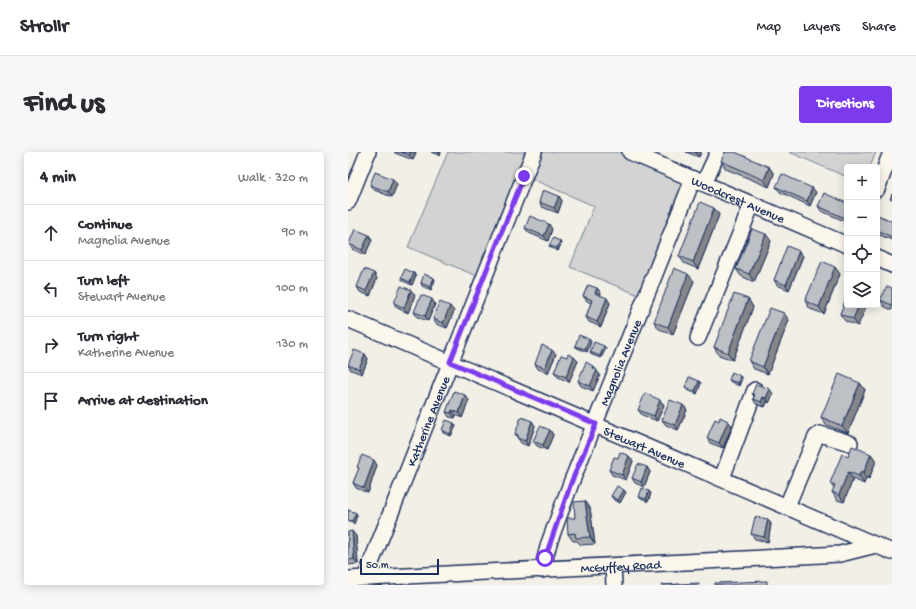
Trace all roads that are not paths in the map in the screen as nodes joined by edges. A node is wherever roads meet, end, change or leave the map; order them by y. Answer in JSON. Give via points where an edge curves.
{"nodes":[{"id":1,"x":368,"y":152,"type":"edge"},
{"id":2,"x":534,"y":152,"type":"edge"},
{"id":3,"x":718,"y":152,"type":"edge"},
{"id":4,"x":640,"y":154,"type":"edge"},
{"id":5,"x":890,"y":155,"type":"dead end"},
{"id":6,"x":698,"y":181,"type":"junction"},
{"id":7,"x":880,"y":181,"type":"edge"},
{"id":8,"x":348,"y":202,"type":"edge"},
{"id":9,"x":752,"y":204,"type":"junction"},
{"id":10,"x":844,"y":244,"type":"edge"},
{"id":11,"x":880,"y":259,"type":"edge"},
{"id":12,"x":892,"y":265,"type":"edge"},
{"id":13,"x":348,"y":319,"type":"edge"},
{"id":14,"x":698,"y":338,"type":"dead end"},
{"id":15,"x":450,"y":362,"type":"junction"},
{"id":16,"x":755,"y":390,"type":"edge"},
{"id":17,"x":596,"y":424,"type":"junction"},
{"id":18,"x":850,"y":443,"type":"dead end"},
{"id":19,"x":722,"y":478,"type":"junction"},
{"id":20,"x":787,"y":506,"type":"junction"},
{"id":21,"x":876,"y":545,"type":"junction"},
{"id":22,"x":892,"y":552,"type":"edge"},
{"id":23,"x":613,"y":566,"type":"junction"},
{"id":24,"x":542,"y":570,"type":"junction"},
{"id":25,"x":365,"y":578,"type":"junction"},
{"id":26,"x":348,"y":579,"type":"edge"},
{"id":27,"x":454,"y":580,"type":"edge"},
{"id":28,"x":614,"y":585,"type":"edge"}],
"edges":[{"from":1,"to":8,"type":"street"},
{"from":2,"to":15,"type":"street","name":"Katherine Avenue"},
{"from":3,"to":6,"type":"street","name":"Magnolia Avenue"},
{"from":4,"to":6,"type":"street","name":"Woodcrest Avenue"},
{"from":5,"to":7,"type":"street"},
{"from":6,"to":9,"type":"street","name":"Woodcrest Avenue"},
{"from":6,"to":17,"type":"street","name":"Magnolia Avenue"},
{"from":9,"to":10,"type":"street","name":"Woodcrest Avenue"},
{"from":9,"to":14,"type":"street"},
{"from":11,"to":12,"type":"street"},
{"from":13,"to":15,"type":"street","name":"Stewart Avenue"},
{"from":15,"to":17,"type":"street","name":"Stewart Avenue"},
{"from":15,"to":25,"type":"street","name":"Katherine Avenue"},
{"from":16,"to":19,"type":"street"},
{"from":17,"to":19,"type":"street","name":"Stewart Avenue"},
{"from":17,"to":24,"type":"street","name":"Magnolia Avenue","via":[[571,483]]},
{"from":18,"to":20,"type":"street","via":[[820,434],[816,438]]},
{"from":19,"to":20,"type":"street","name":"Stewart Avenue"},
{"from":20,"to":21,"type":"street","name":"Stewart Avenue"},
{"from":21,"to":22,"type":"street"},
{"from":21,"to":23,"type":"street","name":"McGuffey Road","via":[[840,554]]},
{"from":23,"to":24,"type":"street","name":"McGuffey Road"},
{"from":23,"to":28,"type":"street"},
{"from":24,"to":27,"type":"street","name":"McGuffey Road"},
{"from":25,"to":26,"type":"street","name":"McGuffey Road"},
{"from":25,"to":27,"type":"street","name":"McGuffey Road"}]}
